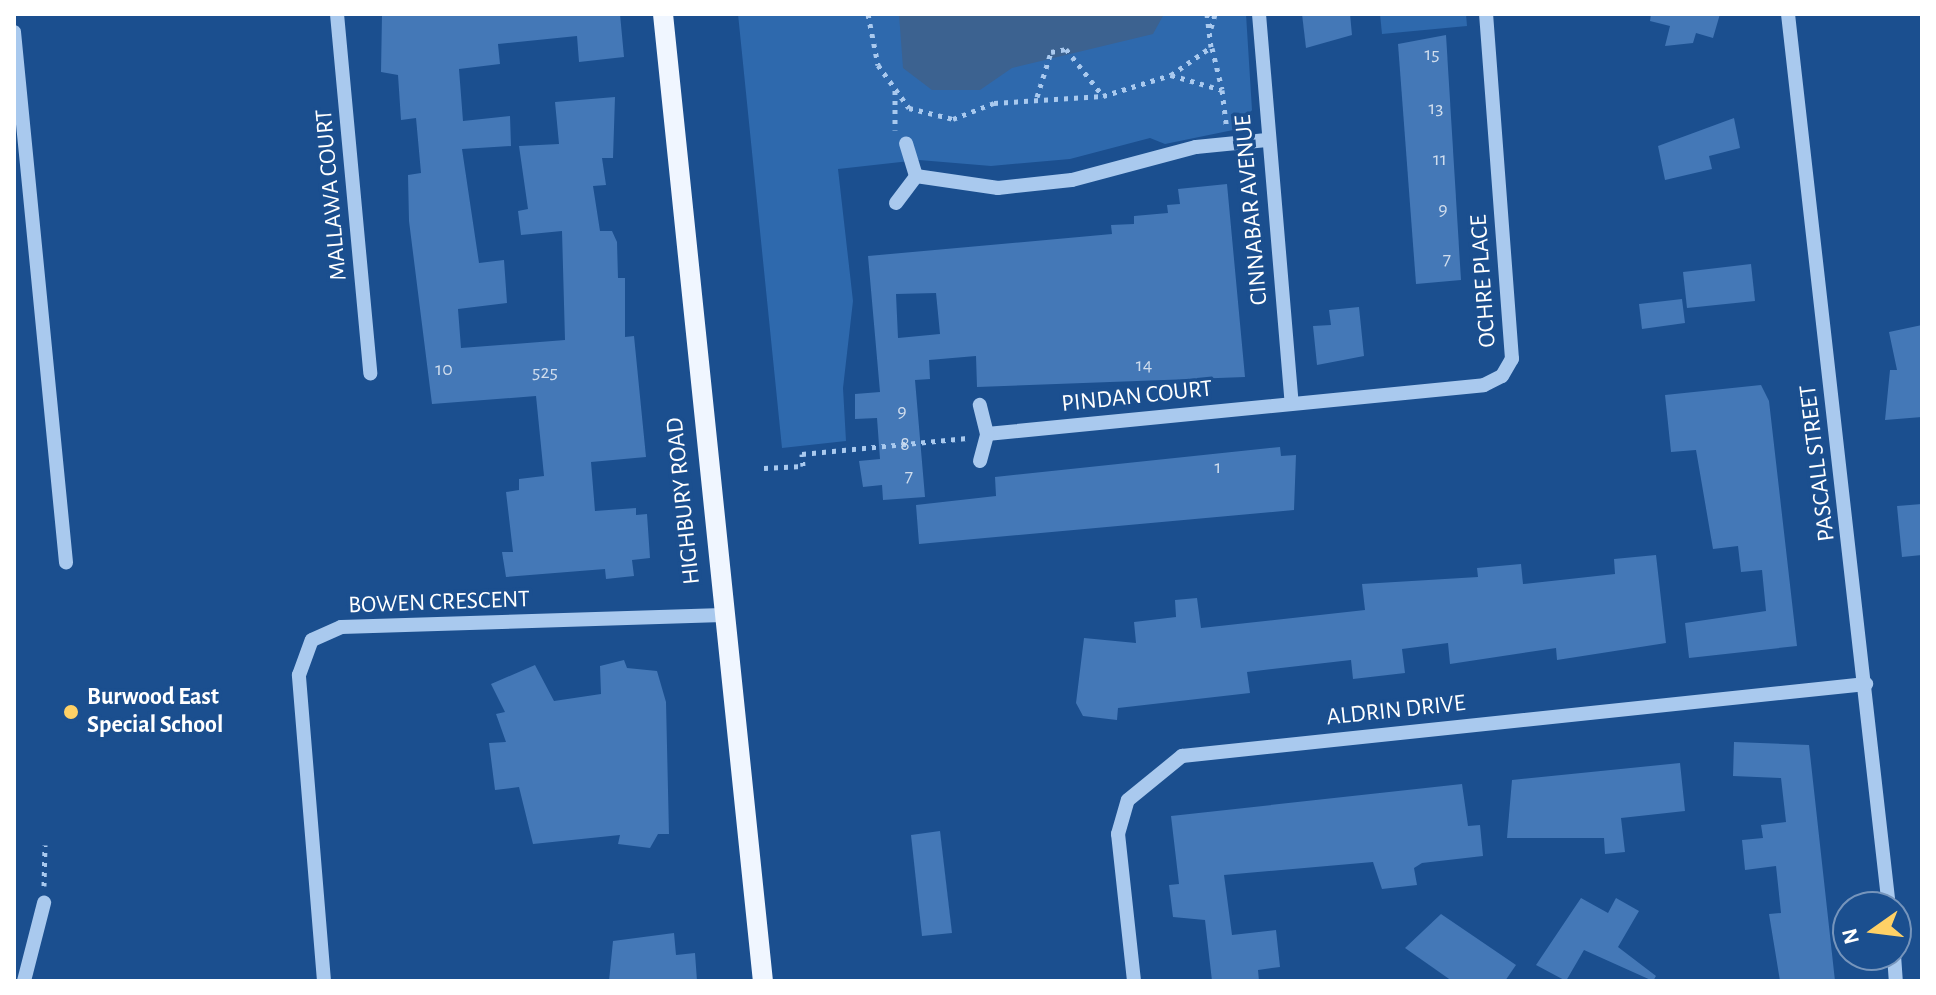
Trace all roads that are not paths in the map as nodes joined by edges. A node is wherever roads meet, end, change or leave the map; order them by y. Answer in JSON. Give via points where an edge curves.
{"nodes":[{"id":1,"x":337,"y":14,"type":"edge"},
{"id":2,"x":663,"y":14,"type":"edge"},
{"id":3,"x":1259,"y":14,"type":"edge"},
{"id":4,"x":1486,"y":14,"type":"edge"},
{"id":5,"x":1788,"y":14,"type":"edge"},
{"id":6,"x":14,"y":32,"type":"edge"},
{"id":7,"x":1267,"y":140,"type":"junction"},
{"id":8,"x":906,"y":143,"type":"road end"},
{"id":9,"x":916,"y":176,"type":"junction"},
{"id":10,"x":896,"y":203,"type":"dead end"},
{"id":11,"x":370,"y":373,"type":"dead end"},
{"id":12,"x":1292,"y":403,"type":"junction"},
{"id":13,"x":980,"y":405,"type":"dead end"},
{"id":14,"x":987,"y":434,"type":"junction"},
{"id":15,"x":980,"y":461,"type":"dead end"},
{"id":16,"x":66,"y":562,"type":"dead end"},
{"id":17,"x":723,"y":615,"type":"junction"},
{"id":18,"x":1866,"y":684,"type":"junction"},
{"id":19,"x":1887,"y":891,"type":"edge"},
{"id":20,"x":44,"y":903,"type":"road end"},
{"id":21,"x":24,"y":981,"type":"edge"},
{"id":22,"x":324,"y":981,"type":"edge"},
{"id":23,"x":763,"y":981,"type":"edge"},
{"id":24,"x":1134,"y":981,"type":"edge"}],
"edges":[{"from":1,"to":11,"type":"street","name":"MALLAWA COURT"},
{"from":2,"to":17,"type":"main road","name":"HIGHBURY ROAD"},
{"from":3,"to":7,"type":"street","name":"CINNABAR AVENUE"},
{"from":4,"to":12,"type":"street","name":"OCHRE PLACE","via":[[1512,359],[1484,385]]},
{"from":5,"to":18,"type":"street","name":"PASCALL STREET"},
{"from":6,"to":16,"type":"street"},
{"from":7,"to":9,"type":"street","via":[[1072,180],[998,188]]},
{"from":7,"to":12,"type":"street","name":"CINNABAR AVENUE"},
{"from":8,"to":9,"type":"street"},
{"from":9,"to":10,"type":"street"},
{"from":12,"to":14,"type":"street","name":"PINDAN COURT"},
{"from":13,"to":14,"type":"street"},
{"from":14,"to":15,"type":"street"},
{"from":17,"to":22,"type":"street","name":"BOWEN CRESCENT","via":[[341,627],[312,640],[299,675]]},
{"from":17,"to":23,"type":"main road","name":"HIGHBURY ROAD"},
{"from":18,"to":19,"type":"street","name":"PASCALL STREET"},
{"from":18,"to":24,"type":"street","name":"ALDRIN DRIVE","via":[[1182,756],[1128,800],[1118,834]]},
{"from":20,"to":21,"type":"street"}]}
